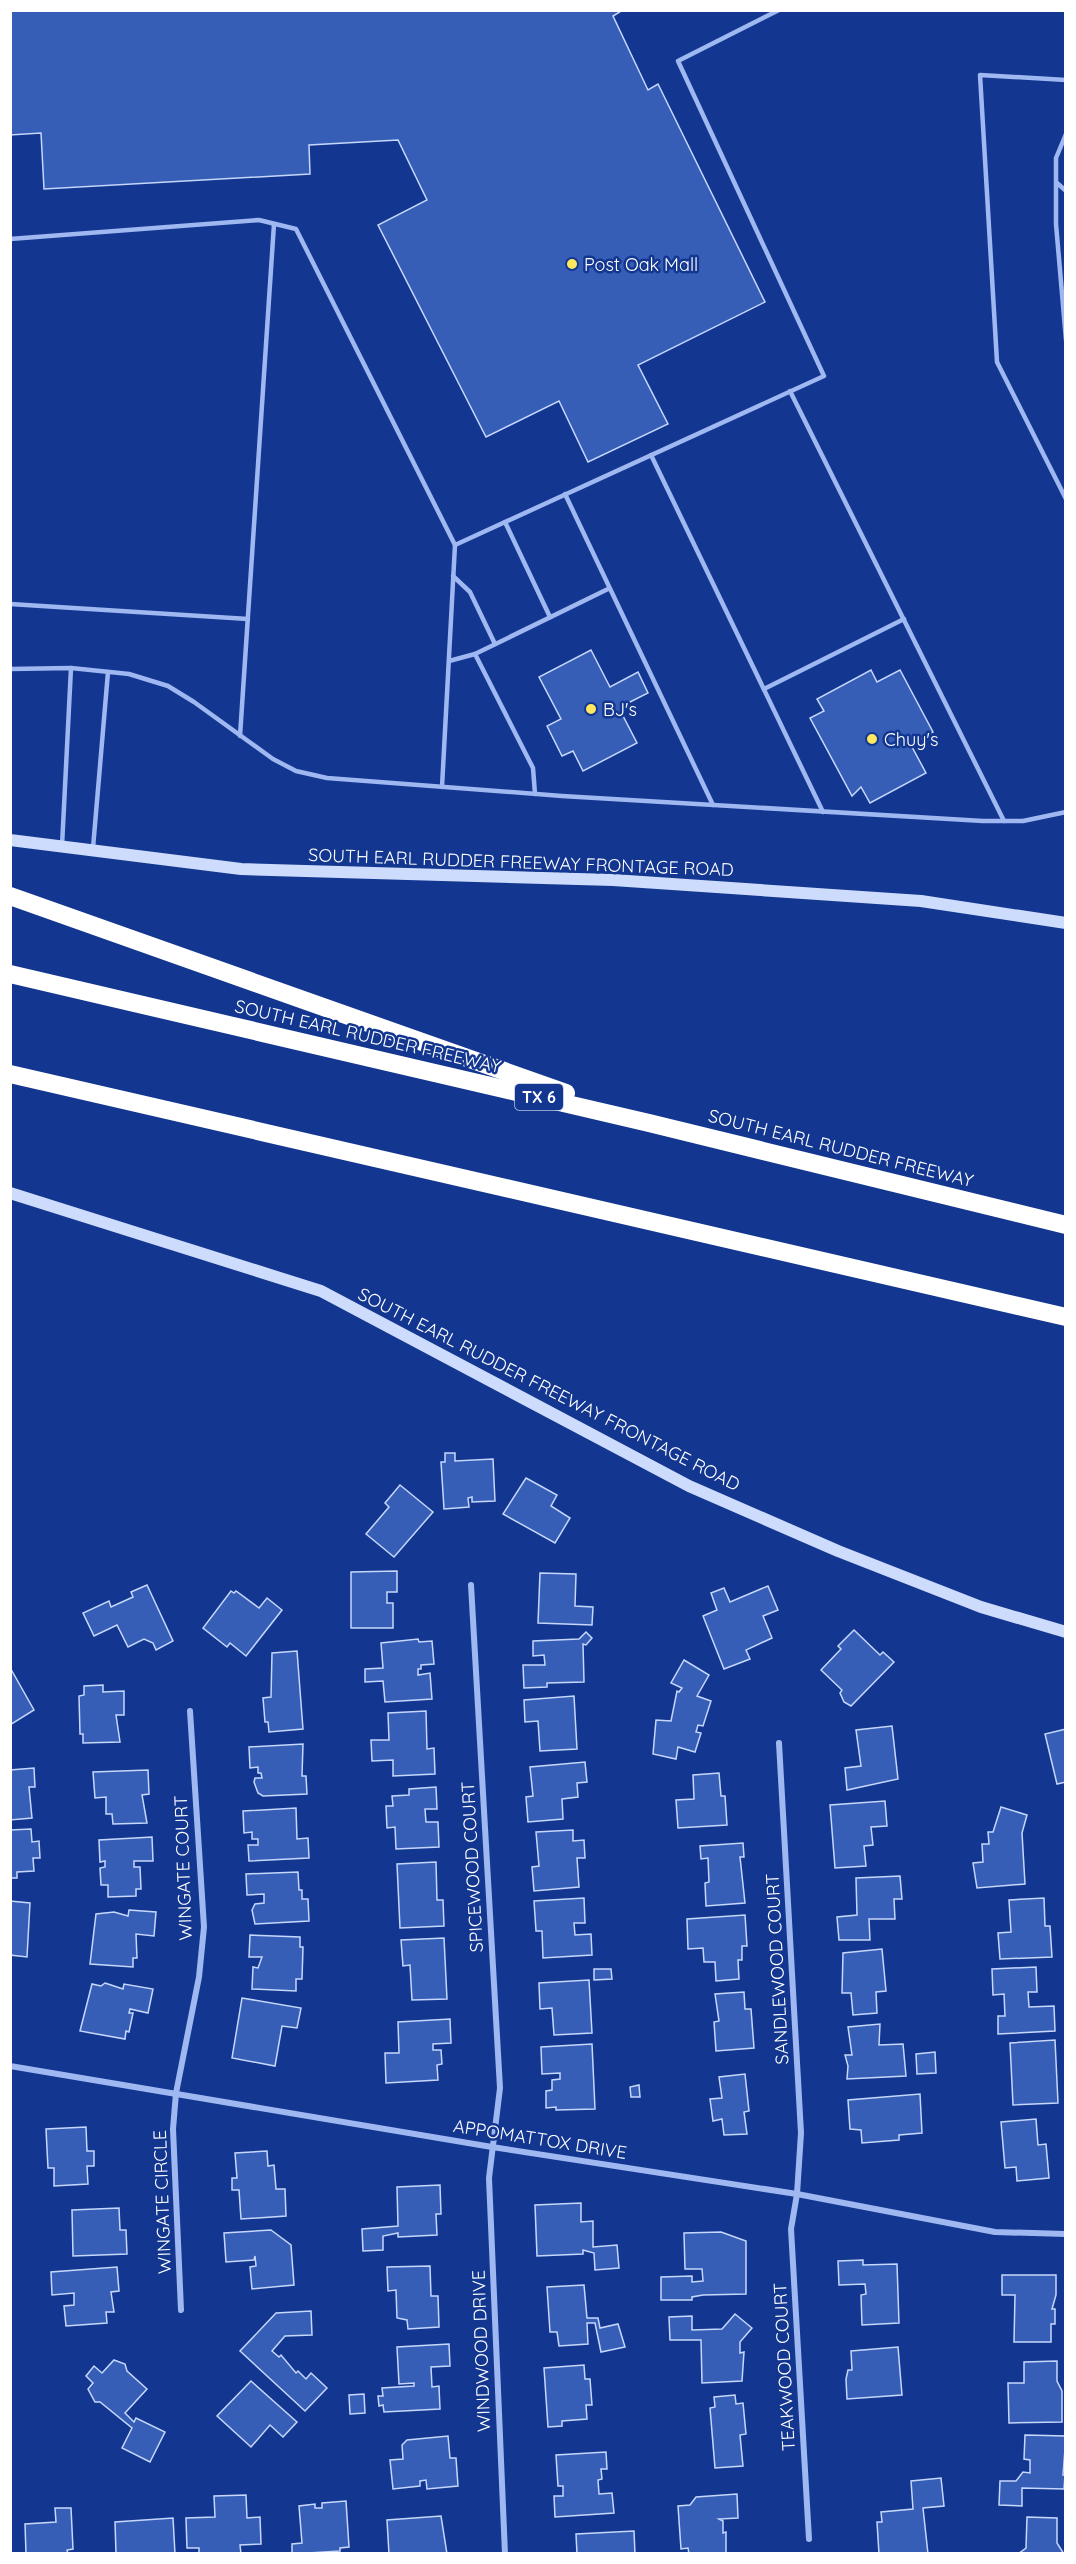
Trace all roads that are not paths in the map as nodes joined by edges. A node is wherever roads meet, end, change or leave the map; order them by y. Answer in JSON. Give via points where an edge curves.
{"nodes":[{"id":1,"x":779,"y":10,"type":"edge"},
{"id":2,"x":1065,"y":80,"type":"edge"},
{"id":3,"x":1065,"y":134,"type":"edge"},
{"id":4,"x":1057,"y":183,"type":"junction"},
{"id":5,"x":1065,"y":191,"type":"edge"},
{"id":6,"x":1065,"y":223,"type":"edge"},
{"id":7,"x":274,"y":224,"type":"junction"},
{"id":8,"x":1056,"y":224,"type":"junction"},
{"id":9,"x":11,"y":239,"type":"edge"},
{"id":10,"x":10,"y":246,"type":"edge"},
{"id":11,"x":1063,"y":269,"type":"edge"},
{"id":12,"x":1065,"y":340,"type":"edge"},
{"id":13,"x":790,"y":391,"type":"junction"},
{"id":14,"x":651,"y":455,"type":"junction"},
{"id":15,"x":565,"y":494,"type":"junction"},
{"id":16,"x":1065,"y":499,"type":"edge"},
{"id":17,"x":505,"y":522,"type":"junction"},
{"id":18,"x":455,"y":545,"type":"junction"},
{"id":19,"x":453,"y":576,"type":"junction"},
{"id":20,"x":608,"y":589,"type":"junction"},
{"id":21,"x":10,"y":604,"type":"edge"},
{"id":22,"x":550,"y":617,"type":"junction"},
{"id":23,"x":248,"y":619,"type":"junction"},
{"id":24,"x":904,"y":620,"type":"junction"},
{"id":25,"x":495,"y":644,"type":"junction"},
{"id":26,"x":475,"y":654,"type":"junction"},
{"id":27,"x":449,"y":661,"type":"junction"},
{"id":28,"x":10,"y":669,"type":"edge"},
{"id":29,"x":71,"y":669,"type":"junction"},
{"id":30,"x":108,"y":672,"type":"junction"},
{"id":31,"x":765,"y":689,"type":"junction"},
{"id":32,"x":240,"y":736,"type":"junction"},
{"id":33,"x":442,"y":787,"type":"junction"},
{"id":34,"x":535,"y":794,"type":"junction"},
{"id":35,"x":712,"y":805,"type":"junction"},
{"id":36,"x":823,"y":812,"type":"junction"},
{"id":37,"x":1065,"y":812,"type":"edge"},
{"id":38,"x":1004,"y":821,"type":"junction"},
{"id":39,"x":10,"y":840,"type":"edge"},
{"id":40,"x":62,"y":847,"type":"junction"},
{"id":41,"x":93,"y":850,"type":"junction"},
{"id":42,"x":10,"y":896,"type":"edge"},
{"id":43,"x":1065,"y":923,"type":"edge"},
{"id":44,"x":10,"y":974,"type":"edge"},
{"id":45,"x":10,"y":1074,"type":"edge"},
{"id":46,"x":649,"y":1122,"type":"junction"},
{"id":47,"x":10,"y":1193,"type":"edge"},
{"id":48,"x":1065,"y":1225,"type":"edge"},
{"id":49,"x":1065,"y":1317,"type":"edge"},
{"id":50,"x":471,"y":1585,"type":"dead end"},
{"id":51,"x":1062,"y":1630,"type":"edge"},
{"id":52,"x":190,"y":1711,"type":"dead end"},
{"id":53,"x":780,"y":1743,"type":"dead end"},
{"id":54,"x":10,"y":2066,"type":"edge"},
{"id":55,"x":176,"y":2093,"type":"junction"},
{"id":56,"x":492,"y":2147,"type":"junction"},
{"id":57,"x":797,"y":2194,"type":"junction"},
{"id":58,"x":1065,"y":2234,"type":"edge"},
{"id":59,"x":181,"y":2310,"type":"dead end"},
{"id":60,"x":809,"y":2539,"type":"dead end"},
{"id":61,"x":505,"y":2553,"type":"edge"}],
"edges":[{"from":1,"to":13,"type":"lane","via":[[678,61],[824,376]]},
{"from":2,"to":16,"type":"lane","via":[[980,75],[997,362]]},
{"from":3,"to":4,"type":"lane","via":[[1056,158]]},
{"from":4,"to":5,"type":"lane"},
{"from":4,"to":8,"type":"lane"},
{"from":6,"to":8,"type":"lane"},
{"from":7,"to":9,"type":"lane","via":[[259,220]]},
{"from":7,"to":18,"type":"lane","via":[[296,229]]},
{"from":7,"to":23,"type":"lane"},
{"from":8,"to":11,"type":"lane"},
{"from":9,"to":10,"type":"lane"},
{"from":11,"to":12,"type":"lane"},
{"from":13,"to":14,"type":"lane"},
{"from":13,"to":24,"type":"lane"},
{"from":14,"to":15,"type":"lane"},
{"from":14,"to":31,"type":"lane"},
{"from":15,"to":17,"type":"lane"},
{"from":15,"to":20,"type":"lane"},
{"from":17,"to":18,"type":"lane"},
{"from":17,"to":22,"type":"lane"},
{"from":18,"to":19,"type":"lane"},
{"from":19,"to":25,"type":"lane","via":[[470,592]]},
{"from":19,"to":27,"type":"lane"},
{"from":20,"to":22,"type":"lane"},
{"from":20,"to":35,"type":"lane"},
{"from":21,"to":23,"type":"lane"},
{"from":22,"to":25,"type":"lane"},
{"from":23,"to":32,"type":"lane"},
{"from":24,"to":31,"type":"lane"},
{"from":24,"to":38,"type":"lane"},
{"from":25,"to":26,"type":"lane"},
{"from":26,"to":27,"type":"lane"},
{"from":26,"to":34,"type":"lane","via":[[533,768]]},
{"from":27,"to":33,"type":"lane"},
{"from":28,"to":29,"type":"lane"},
{"from":29,"to":30,"type":"lane"},
{"from":29,"to":40,"type":"lane"},
{"from":30,"to":32,"type":"lane","via":[[168,686]]},
{"from":30,"to":41,"type":"lane"},
{"from":31,"to":36,"type":"lane"},
{"from":32,"to":33,"type":"lane","via":[[296,771],[327,778]]},
{"from":33,"to":34,"type":"lane"},
{"from":34,"to":35,"type":"lane"},
{"from":35,"to":36,"type":"lane"},
{"from":36,"to":38,"type":"lane"},
{"from":37,"to":38,"type":"lane"},
{"from":39,"to":40,"type":"main road","name":"SOUTH EARL RUDDER FREEWAY FRONTAGE ROAD"},
{"from":40,"to":41,"type":"main road","name":"SOUTH EARL RUDDER FREEWAY FRONTAGE ROAD"},
{"from":41,"to":43,"type":"main road","name":"SOUTH EARL RUDDER FREEWAY FRONTAGE ROAD","via":[[241,869],[613,880],[909,900]]},
{"from":42,"to":46,"type":"highway"},
{"from":44,"to":46,"type":"highway","name":"SOUTH EARL RUDDER FREEWAY","number":"TX 6"},
{"from":45,"to":49,"type":"highway"},
{"from":46,"to":48,"type":"highway","name":"SOUTH EARL RUDDER FREEWAY","number":"TX 6"},
{"from":47,"to":51,"type":"main road","name":"SOUTH EARL RUDDER FREEWAY FRONTAGE ROAD","via":[[321,1291],[689,1486],[838,1551],[981,1607]]},
{"from":50,"to":56,"type":"street","name":"SPICEWOOD COURT","via":[[500,2088]]},
{"from":52,"to":55,"type":"street","name":"WINGATE COURT","via":[[204,1927],[199,1977]]},
{"from":53,"to":57,"type":"street","name":"SANDLEWOOD COURT","via":[[801,2133]]},
{"from":54,"to":55,"type":"street","name":"APPOMATTOX DRIVE"},
{"from":55,"to":56,"type":"street","name":"APPOMATTOX DRIVE"},
{"from":55,"to":59,"type":"street","name":"WINGATE CIRCLE"},
{"from":56,"to":57,"type":"street","name":"APPOMATTOX DRIVE"},
{"from":56,"to":61,"type":"street","name":"WINDWOOD DRIVE","via":[[489,2178]]},
{"from":57,"to":58,"type":"street","name":"APPOMATTOX DRIVE","via":[[995,2232]]},
{"from":57,"to":60,"type":"street","name":"TEAKWOOD COURT","via":[[791,2229]]}]}
